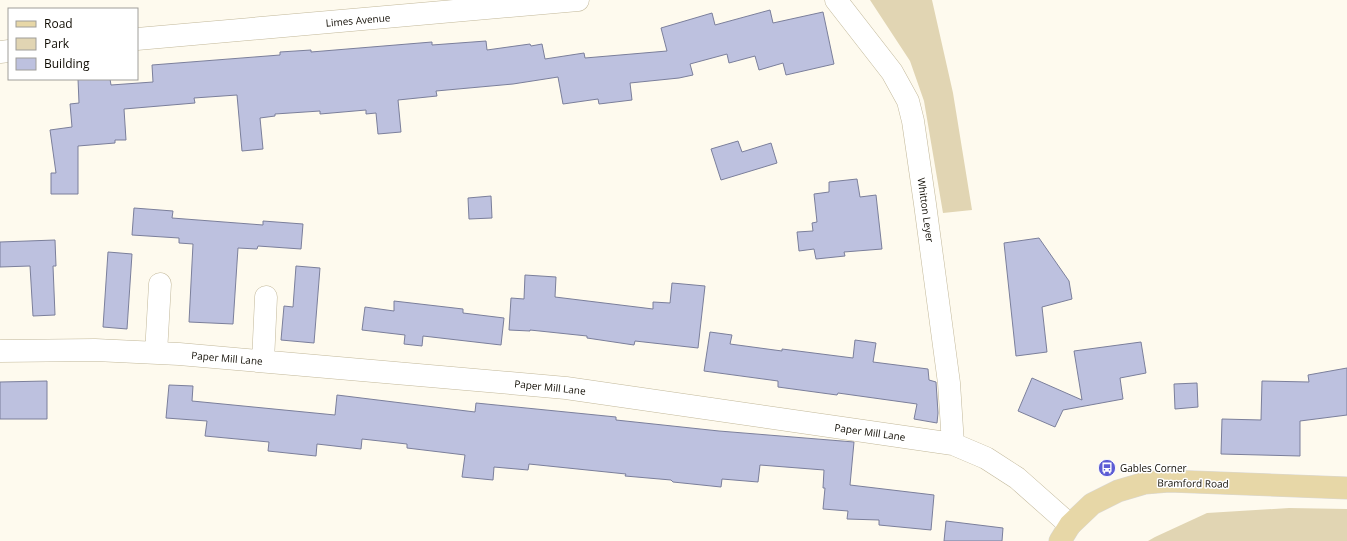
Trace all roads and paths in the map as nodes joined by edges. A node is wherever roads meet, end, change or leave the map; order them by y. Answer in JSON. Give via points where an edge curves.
{"nodes":[{"id":1,"x":578,"y":0,"type":"edge"},
{"id":2,"x":836,"y":0,"type":"edge"},
{"id":3,"x":138,"y":39,"type":"edge"},
{"id":4,"x":160,"y":284,"type":"dead end"},
{"id":5,"x":266,"y":297,"type":"dead end"},
{"id":6,"x":0,"y":351,"type":"edge"},
{"id":7,"x":156,"y":353,"type":"junction"},
{"id":8,"x":263,"y":361,"type":"junction"},
{"id":9,"x":953,"y":444,"type":"junction"},
{"id":10,"x":1347,"y":488,"type":"edge"},
{"id":11,"x":1065,"y":533,"type":"edge"}],
"edges":[{"from":1,"to":3,"type":"street","name":"Limes Avenue"},
{"from":2,"to":9,"type":"street","name":"Whitton Leyer","via":[[892,72],[908,101],[926,204],[947,368]]},
{"from":4,"to":7,"type":"street"},
{"from":5,"to":8,"type":"street"},
{"from":6,"to":7,"type":"street","name":"Paper Mill Lane","via":[[95,350]]},
{"from":7,"to":8,"type":"street","name":"Paper Mill Lane"},
{"from":8,"to":9,"type":"street","name":"Paper Mill Lane","via":[[566,388]]},
{"from":9,"to":11,"type":"street","name":"Paper Mill Lane","via":[[986,458],[1017,478]]},
{"from":10,"to":11,"type":"main road","name":"Bramford Road","via":[[1169,481],[1145,483],[1118,491],[1092,504]]}]}
